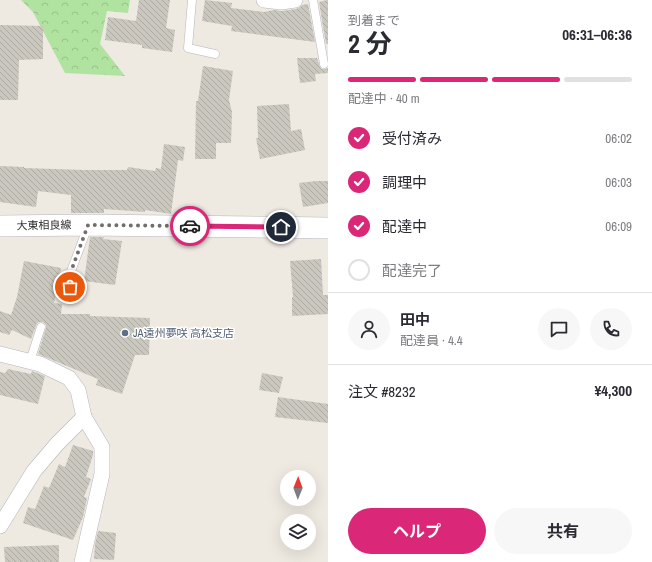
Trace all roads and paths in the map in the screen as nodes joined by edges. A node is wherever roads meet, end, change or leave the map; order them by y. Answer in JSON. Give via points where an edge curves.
{"nodes":[{"id":1,"x":192,"y":0,"type":"edge"},
{"id":2,"x":264,"y":0,"type":"edge"},
{"id":3,"x":295,"y":0,"type":"edge"},
{"id":4,"x":313,"y":0,"type":"edge"},
{"id":5,"x":215,"y":54,"type":"dead end"},
{"id":6,"x":324,"y":64,"type":"dead end"},
{"id":7,"x":88,"y":225,"type":"junction"},
{"id":8,"x":0,"y":226,"type":"edge"},
{"id":9,"x":328,"y":228,"type":"edge"},
{"id":10,"x":70,"y":299,"type":"dead end"},
{"id":11,"x":41,"y":327,"type":"dead end"},
{"id":12,"x":0,"y":354,"type":"edge"},
{"id":13,"x":30,"y":361,"type":"junction"},
{"id":14,"x":84,"y":417,"type":"junction"},
{"id":15,"x":0,"y":526,"type":"edge"},
{"id":16,"x":82,"y":562,"type":"edge"}],
"edges":[{"from":1,"to":5,"type":"lane","via":[[188,48]]},
{"from":2,"to":3,"type":"street"},
{"from":4,"to":6,"type":"lane"},
{"from":7,"to":8,"type":"main road","name":"大東相良線"},
{"from":7,"to":9,"type":"main road","name":"大東相良線"},
{"from":7,"to":10,"type":"lane","via":[[70,274]]},
{"from":11,"to":13,"type":"lane"},
{"from":12,"to":13,"type":"street"},
{"from":13,"to":14,"type":"street","via":[[69,378],[78,390]]},
{"from":14,"to":15,"type":"street","via":[[34,471]]},
{"from":14,"to":16,"type":"street","via":[[102,447],[102,474]]}]}
